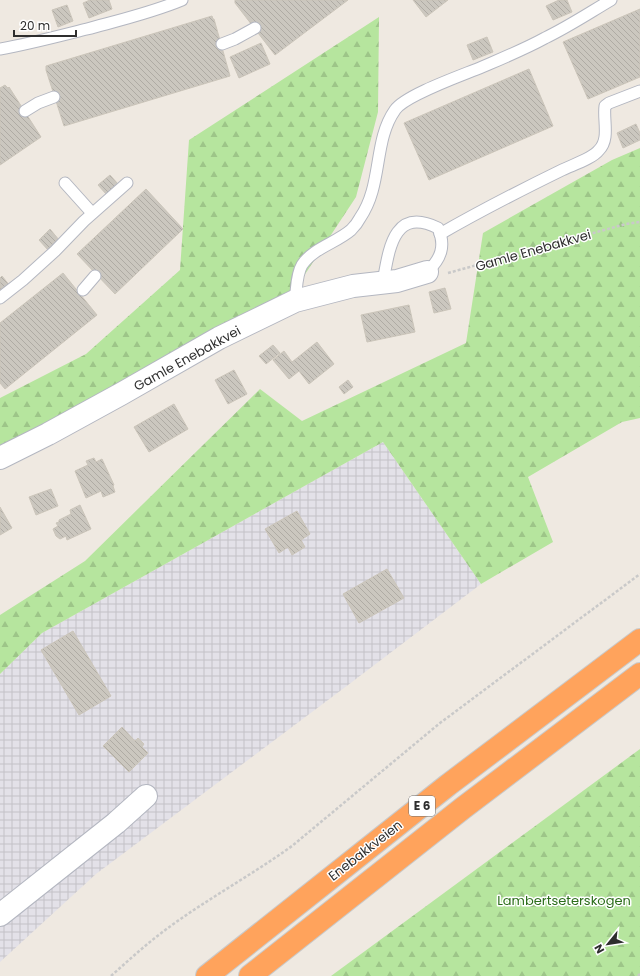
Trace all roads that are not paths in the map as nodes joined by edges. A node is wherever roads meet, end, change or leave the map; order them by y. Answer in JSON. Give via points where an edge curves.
{"nodes":[{"id":1,"x":182,"y":0,"type":"edge"},
{"id":2,"x":611,"y":0,"type":"edge"},
{"id":3,"x":255,"y":28,"type":"dead end"},
{"id":4,"x":222,"y":44,"type":"dead end"},
{"id":5,"x":0,"y":49,"type":"edge"},
{"id":6,"x":640,"y":91,"type":"edge"},
{"id":7,"x":54,"y":97,"type":"dead end"},
{"id":8,"x":25,"y":111,"type":"dead end"},
{"id":9,"x":65,"y":183,"type":"dead end"},
{"id":10,"x":127,"y":183,"type":"dead end"},
{"id":11,"x":92,"y":213,"type":"junction"},
{"id":12,"x":440,"y":234,"type":"junction"},
{"id":13,"x":427,"y":272,"type":"joint"},
{"id":14,"x":95,"y":276,"type":"dead end"},
{"id":15,"x":382,"y":282,"type":"junction"},
{"id":16,"x":83,"y":290,"type":"dead end"},
{"id":17,"x":0,"y":298,"type":"edge"},
{"id":18,"x":295,"y":301,"type":"junction"},
{"id":19,"x":0,"y":458,"type":"edge"},
{"id":20,"x":640,"y":640,"type":"edge"},
{"id":21,"x":640,"y":674,"type":"edge"},
{"id":22,"x":146,"y":796,"type":"dead end"},
{"id":23,"x":0,"y":914,"type":"edge"},
{"id":24,"x":207,"y":976,"type":"edge"},
{"id":25,"x":250,"y":976,"type":"edge"}],
"edges":[{"from":1,"to":5,"type":"lane","via":[[116,22]]},
{"from":2,"to":18,"type":"lane","via":[[546,38],[434,86],[397,107],[385,132],[368,206],[351,229],[321,248],[302,265],[298,274]]},
{"from":3,"to":4,"type":"lane"},
{"from":6,"to":12,"type":"lane","via":[[605,106],[605,132],[599,151]]},
{"from":7,"to":8,"type":"lane"},
{"from":9,"to":11,"type":"lane"},
{"from":10,"to":11,"type":"lane"},
{"from":11,"to":17,"type":"lane","via":[[55,251]]},
{"from":12,"to":13,"type":"lane","via":[[440,257]]},
{"from":12,"to":15,"type":"lane","via":[[438,228],[427,223],[414,221],[402,227],[394,236],[389,249]]},
{"from":13,"to":15,"type":"street","name":"Gamle Enebakkvei","via":[[397,281]]},
{"from":14,"to":16,"type":"lane"},
{"from":15,"to":18,"type":"street","name":"Gamle Enebakkvei","via":[[353,286]]},
{"from":18,"to":19,"type":"street","name":"Gamle Enebakkvei","via":[[219,338],[115,398]]},
{"from":20,"to":24,"type":"highway","name":"Enebakkveien","number":"E 6","via":[[448,785]]},
{"from":21,"to":25,"type":"highway","number":"E 6","via":[[463,808]]},
{"from":22,"to":23,"type":"street","via":[[116,823]]}]}
